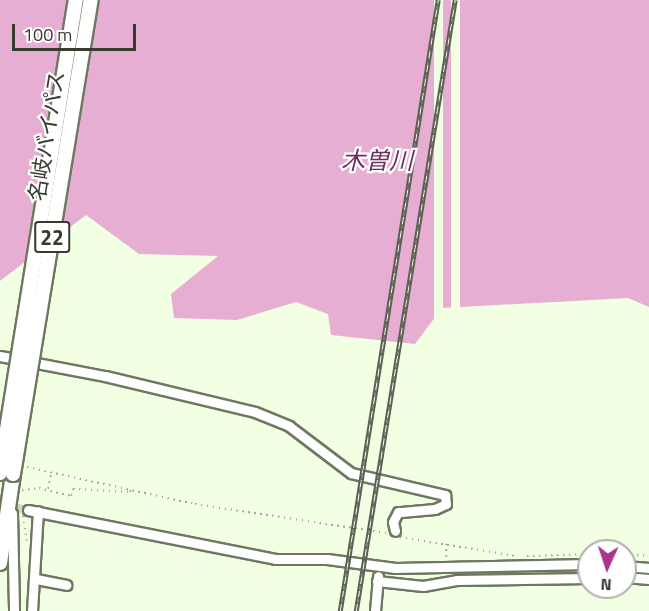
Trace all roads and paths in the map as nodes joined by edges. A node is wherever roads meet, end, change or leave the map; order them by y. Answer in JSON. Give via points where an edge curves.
{"nodes":[{"id":1,"x":76,"y":0,"type":"edge"},
{"id":2,"x":91,"y":0,"type":"edge"},
{"id":3,"x":0,"y":356,"type":"edge"},
{"id":4,"x":52,"y":472,"type":"junction"},
{"id":5,"x":16,"y":481,"type":"edge"},
{"id":6,"x":131,"y":488,"type":"junction"},
{"id":7,"x":48,"y":489,"type":"junction"},
{"id":8,"x":30,"y":511,"type":"junction"},
{"id":9,"x":395,"y":531,"type":"dead end"},
{"id":10,"x":446,"y":543,"type":"junction"},
{"id":11,"x":28,"y":551,"type":"dead end"},
{"id":12,"x":577,"y":554,"type":"edge"},
{"id":13,"x":446,"y":559,"type":"dead end"},
{"id":14,"x":0,"y":563,"type":"edge"},
{"id":15,"x":577,"y":564,"type":"edge"},
{"id":16,"x":378,"y":567,"type":"junction"},
{"id":17,"x":577,"y":578,"type":"edge"},
{"id":18,"x":36,"y":579,"type":"junction"},
{"id":19,"x":377,"y":581,"type":"junction"},
{"id":20,"x":66,"y":585,"type":"dead end"},
{"id":21,"x":378,"y":610,"type":"edge"},
{"id":22,"x":14,"y":611,"type":"edge"},
{"id":23,"x":32,"y":611,"type":"edge"}],
"edges":[{"from":1,"to":5,"type":"highway","name":"名岐バイパス","number":"22","bridge":true},
{"from":2,"to":5,"type":"highway","name":"名岐バイパス","number":"22","bridge":true},
{"from":3,"to":9,"type":"street","via":[[255,412],[289,426],[351,473],[445,495],[446,504],[435,509],[398,513],[393,522]]},
{"from":4,"to":5,"type":"path"},
{"from":4,"to":6,"type":"path"},
{"from":4,"to":7,"type":"path"},
{"from":5,"to":7,"type":"path"},
{"from":5,"to":14,"type":"highway","name":"名岐バイパス","number":"22"},
{"from":5,"to":22,"type":"street"},
{"from":6,"to":7,"type":"path","via":[[130,492],[73,489],[71,496]]},
{"from":6,"to":10,"type":"path","via":[[219,508]]},
{"from":8,"to":11,"type":"path"},
{"from":8,"to":16,"type":"street","via":[[275,559],[327,559]]},
{"from":8,"to":18,"type":"street"},
{"from":10,"to":12,"type":"path","via":[[517,556]]},
{"from":10,"to":13,"type":"path"},
{"from":15,"to":16,"type":"street"},
{"from":16,"to":19,"type":"street"},
{"from":17,"to":19,"type":"street","via":[[457,580],[423,586]]},
{"from":18,"to":20,"type":"street"},
{"from":18,"to":23,"type":"street"},
{"from":19,"to":21,"type":"street"}]}
